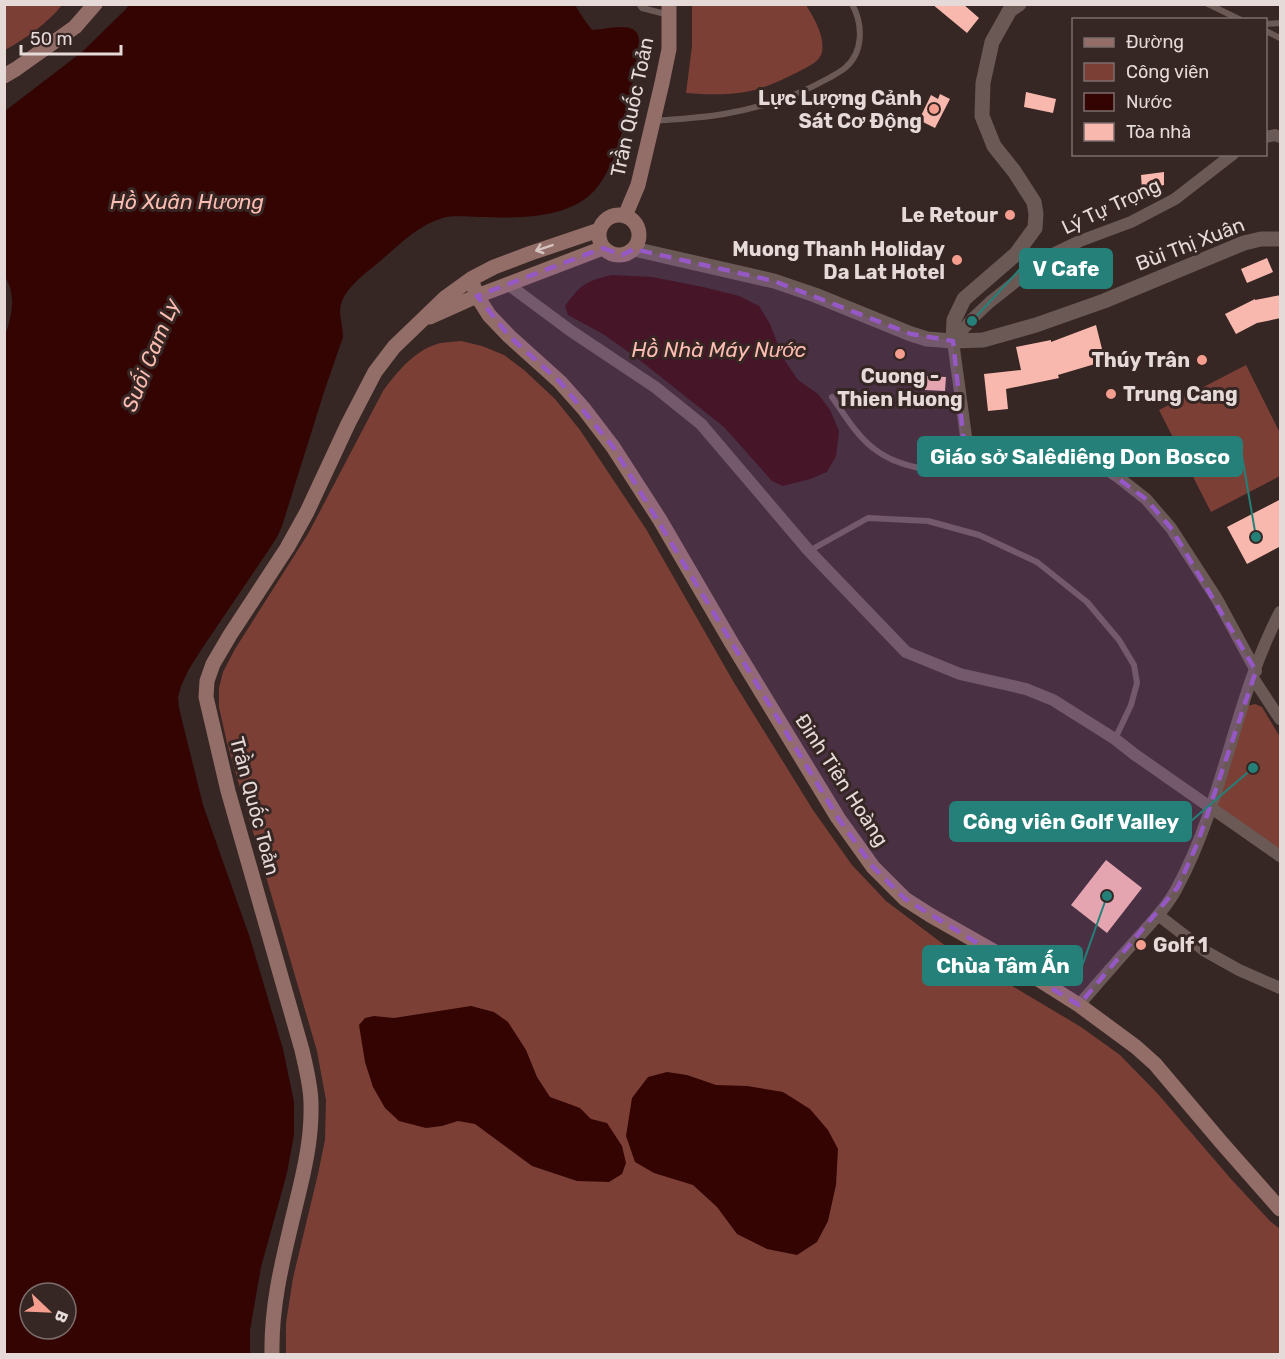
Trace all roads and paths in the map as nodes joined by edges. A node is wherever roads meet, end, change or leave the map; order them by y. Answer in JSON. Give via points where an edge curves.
{"nodes":[{"id":1,"x":95,"y":4,"type":"edge"},
{"id":2,"x":639,"y":4,"type":"edge"},
{"id":3,"x":852,"y":4,"type":"edge"},
{"id":4,"x":1208,"y":4,"type":"edge"},
{"id":5,"x":1012,"y":6,"type":"edge"},
{"id":6,"x":669,"y":10,"type":"edge"},
{"id":7,"x":1237,"y":18,"type":"edge"},
{"id":8,"x":1267,"y":31,"type":"edge"},
{"id":9,"x":1281,"y":38,"type":"edge"},
{"id":10,"x":4,"y":76,"type":"edge"},
{"id":11,"x":654,"y":121,"type":"junction"},
{"id":12,"x":1230,"y":156,"type":"edge"},
{"id":13,"x":625,"y":216,"type":"junction"},
{"id":14,"x":599,"y":230,"type":"junction"},
{"id":15,"x":1281,"y":239,"type":"edge"},
{"id":16,"x":603,"y":248,"type":"junction"},
{"id":17,"x":634,"y":249,"type":"junction"},
{"id":18,"x":471,"y":279,"type":"junction"},
{"id":19,"x":509,"y":285,"type":"junction"},
{"id":20,"x":477,"y":296,"type":"junction"},
{"id":21,"x":422,"y":321,"type":"junction"},
{"id":22,"x":953,"y":341,"type":"junction"},
{"id":23,"x":832,"y":397,"type":"dead end"},
{"id":24,"x":967,"y":471,"type":"junction"},
{"id":25,"x":809,"y":551,"type":"junction"},
{"id":26,"x":1281,"y":612,"type":"edge"},
{"id":27,"x":1254,"y":674,"type":"junction"},
{"id":28,"x":1281,"y":719,"type":"edge"},
{"id":29,"x":1115,"y":739,"type":"junction"},
{"id":30,"x":1210,"y":807,"type":"junction"},
{"id":31,"x":1281,"y":856,"type":"edge"},
{"id":32,"x":1158,"y":915,"type":"junction"},
{"id":33,"x":1281,"y":988,"type":"edge"},
{"id":34,"x":1079,"y":1005,"type":"junction"},
{"id":35,"x":1281,"y":1209,"type":"edge"},
{"id":36,"x":272,"y":1354,"type":"edge"}],
"edges":[{"from":1,"to":10,"type":"main road","via":[[75,27]]},
{"from":2,"to":6,"type":"lane","via":[[642,8]]},
{"from":3,"to":11,"type":"lane","via":[[860,30],[858,51],[846,68],[768,104],[723,114]]},
{"from":4,"to":7,"type":"lane"},
{"from":5,"to":22,"type":"street","via":[[992,42],[983,83],[982,116],[994,146],[1034,202],[1035,228],[1016,254],[964,299],[954,320]]},
{"from":6,"to":11,"type":"main road","name":"Trần Quốc Toản","via":[[669,49]]},
{"from":8,"to":9,"type":"lane"},
{"from":11,"to":13,"type":"main road","name":"Trần Quốc Toản","via":[[638,185]]},
{"from":12,"to":22,"type":"street","name":"Lý Tự Trọng","via":[[1175,199],[1055,253],[990,302]]},
{"from":13,"to":14,"type":"main road","via":[[607,218]]},
{"from":13,"to":17,"type":"main road","via":[[636,224],[638,231]]},
{"from":14,"to":16,"type":"main road"},
{"from":14,"to":18,"type":"main road","name":"Trần Quốc Toản","one_way":true},
{"from":15,"to":22,"type":"street","name":"Bùi Thị Xuân","via":[[1244,243],[1036,325],[983,340]]},
{"from":16,"to":17,"type":"main road","via":[[615,255]]},
{"from":16,"to":19,"type":"main road","name":"Trần Quốc Toản"},
{"from":17,"to":22,"type":"street","name":"Bùi Thị Xuân","via":[[774,281],[911,334]]},
{"from":18,"to":20,"type":"main road","name":"Đinh Tiên Hoàng"},
{"from":18,"to":21,"type":"main road","name":"Trần Quốc Toản"},
{"from":19,"to":20,"type":"main road","name":"Trần Quốc Toản"},
{"from":19,"to":25,"type":"street","via":[[701,424]]},
{"from":20,"to":21,"type":"main road","name":"Trần Quốc Toản"},
{"from":20,"to":34,"type":"main road","name":"Đinh Tiên Hoàng","via":[[489,315],[560,382],[614,447],[838,818],[873,867],[905,899]]},
{"from":21,"to":36,"type":"main road","name":"Trần Quốc Toản","via":[[375,372],[307,512],[230,635],[207,681],[206,697],[228,791],[310,1085],[308,1150],[273,1311]]},
{"from":22,"to":24,"type":"street","via":[[968,451]]},
{"from":23,"to":24,"type":"lane","via":[[868,444],[884,455],[942,472]]},
{"from":24,"to":27,"type":"street","via":[[1017,466],[1064,452],[1094,461],[1118,477],[1146,499],[1171,528],[1217,599]]},
{"from":25,"to":29,"type":"street","via":[[906,652],[960,674],[1026,689],[1053,700]]},
{"from":25,"to":29,"type":"lane","via":[[868,518],[916,520],[979,535],[1037,562],[1087,602],[1134,665],[1137,683]]},
{"from":26,"to":27,"type":"street"},
{"from":27,"to":28,"type":"street"},
{"from":27,"to":30,"type":"street"},
{"from":29,"to":30,"type":"street"},
{"from":30,"to":31,"type":"street"},
{"from":30,"to":32,"type":"street","via":[[1178,887]]},
{"from":32,"to":33,"type":"street","via":[[1205,951]]},
{"from":32,"to":34,"type":"street"},
{"from":34,"to":35,"type":"main road","name":"Đinh Tiên Hoàng","via":[[1155,1064]]}]}
